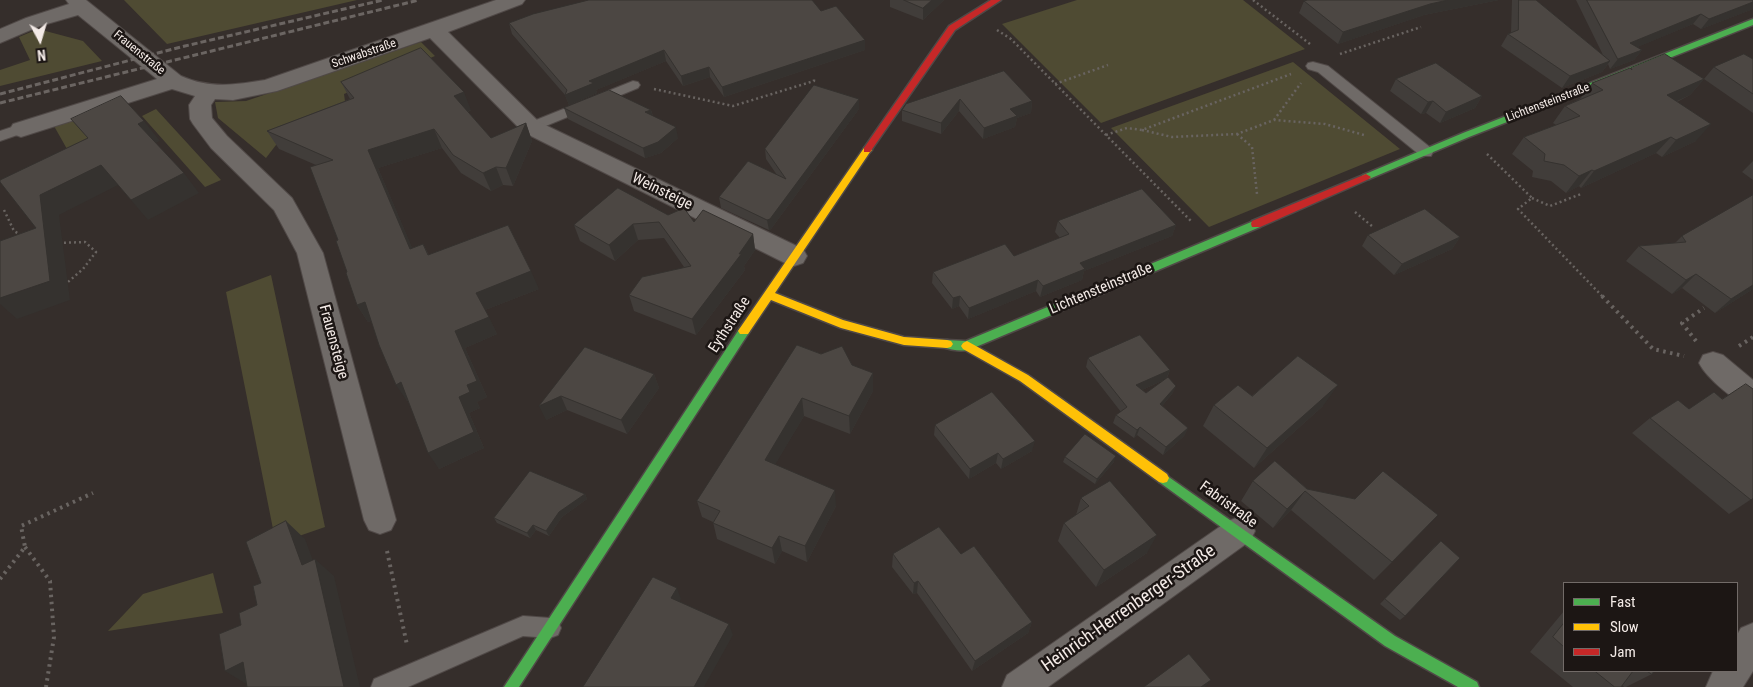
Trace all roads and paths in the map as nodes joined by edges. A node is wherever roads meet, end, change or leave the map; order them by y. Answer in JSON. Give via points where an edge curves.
{"nodes":[{"id":1,"x":515,"y":0,"type":"edge"},
{"id":2,"x":997,"y":0,"type":"edge"},
{"id":3,"x":1253,"y":0,"type":"edge"},
{"id":4,"x":79,"y":3,"type":"edge"},
{"id":5,"x":974,"y":13,"type":"junction"},
{"id":6,"x":0,"y":22,"type":"edge"},
{"id":7,"x":33,"y":22,"type":"junction"},
{"id":8,"x":1753,"y":22,"type":"edge"},
{"id":9,"x":1421,"y":27,"type":"dead end"},
{"id":10,"x":434,"y":30,"type":"junction"},
{"id":11,"x":0,"y":37,"type":"edge"},
{"id":12,"x":1321,"y":64,"type":"junction"},
{"id":13,"x":1108,"y":65,"type":"dead end"},
{"id":14,"x":814,"y":77,"type":"dead end"},
{"id":15,"x":174,"y":81,"type":"junction"},
{"id":16,"x":1055,"y":84,"type":"junction"},
{"id":17,"x":633,"y":85,"type":"joint"},
{"id":18,"x":209,"y":92,"type":"junction"},
{"id":19,"x":1274,"y":120,"type":"junction"},
{"id":20,"x":531,"y":127,"type":"junction"},
{"id":21,"x":21,"y":129,"type":"joint"},
{"id":22,"x":1142,"y":130,"type":"junction"},
{"id":23,"x":1237,"y":134,"type":"junction"},
{"id":24,"x":1106,"y":135,"type":"junction"},
{"id":25,"x":1466,"y":135,"type":"junction"},
{"id":26,"x":0,"y":136,"type":"edge"},
{"id":27,"x":1426,"y":152,"type":"junction"},
{"id":28,"x":1412,"y":158,"type":"junction"},
{"id":29,"x":1581,"y":194,"type":"edge"},
{"id":30,"x":1532,"y":198,"type":"junction"},
{"id":31,"x":4,"y":210,"type":"edge"},
{"id":32,"x":1260,"y":222,"type":"junction"},
{"id":33,"x":28,"y":239,"type":"edge"},
{"id":34,"x":57,"y":242,"type":"dead end"},
{"id":35,"x":1212,"y":242,"type":"junction"},
{"id":36,"x":794,"y":256,"type":"junction"},
{"id":37,"x":68,"y":282,"type":"dead end"},
{"id":38,"x":768,"y":295,"type":"junction"},
{"id":39,"x":1704,"y":308,"type":"dead end"},
{"id":40,"x":967,"y":346,"type":"junction"},
{"id":41,"x":1713,"y":363,"type":"junction"},
{"id":42,"x":1753,"y":397,"type":"edge"},
{"id":43,"x":93,"y":493,"type":"dead end"},
{"id":44,"x":380,"y":520,"type":"joint"},
{"id":45,"x":1239,"y":531,"type":"junction"},
{"id":46,"x":25,"y":547,"type":"junction"},
{"id":47,"x":0,"y":578,"type":"edge"},
{"id":48,"x":550,"y":628,"type":"junction"},
{"id":49,"x":404,"y":629,"type":"dead end"},
{"id":50,"x":1753,"y":640,"type":"edge"},
{"id":51,"x":1738,"y":664,"type":"edge"},
{"id":52,"x":1732,"y":672,"type":"edge"},
{"id":53,"x":46,"y":687,"type":"edge"},
{"id":54,"x":382,"y":687,"type":"edge"},
{"id":55,"x":511,"y":687,"type":"edge"},
{"id":56,"x":1020,"y":687,"type":"edge"},
{"id":57,"x":1472,"y":687,"type":"edge"},
{"id":58,"x":1723,"y":687,"type":"edge"}],
"edges":[{"from":1,"to":10,"type":"street","name":"Schwabstraße"},
{"from":2,"to":5,"type":"street","name":"Eythstraße"},
{"from":3,"to":12,"type":"path"},
{"from":4,"to":7,"type":"street"},
{"from":4,"to":15,"type":"street","name":"Frauenstraße"},
{"from":5,"to":16,"type":"path","via":[[1011,39]]},
{"from":5,"to":36,"type":"street","name":"Eythstraße","via":[[952,28]]},
{"from":6,"to":7,"type":"street"},
{"from":7,"to":11,"type":"street"},
{"from":8,"to":25,"type":"street","name":"Lichtensteinstraße"},
{"from":9,"to":12,"type":"path"},
{"from":10,"to":18,"type":"street","name":"Schwabstraße","via":[[269,86],[233,93]]},
{"from":10,"to":20,"type":"street","name":"Weinsteige"},
{"from":12,"to":19,"type":"path"},
{"from":12,"to":22,"type":"path"},
{"from":12,"to":27,"type":"lane"},
{"from":13,"to":16,"type":"path"},
{"from":14,"to":17,"type":"path","via":[[814,81],[733,106]]},
{"from":15,"to":18,"type":"street","name":"Frauenstraße"},
{"from":15,"to":21,"type":"street"},
{"from":16,"to":24,"type":"path"},
{"from":17,"to":20,"type":"lane"},
{"from":18,"to":44,"type":"street","name":"Frauensteige","via":[[200,105],[201,119],[219,142],[284,204],[310,253]]},
{"from":19,"to":23,"type":"path"},
{"from":19,"to":28,"type":"path","via":[[1325,124],[1351,131]]},
{"from":20,"to":36,"type":"street","name":"Weinsteige"},
{"from":21,"to":26,"type":"lane"},
{"from":22,"to":23,"type":"path","via":[[1172,137]]},
{"from":22,"to":24,"type":"path","via":[[1127,128]]},
{"from":23,"to":32,"type":"path","via":[[1252,147]]},
{"from":24,"to":35,"type":"path"},
{"from":25,"to":27,"type":"street","name":"Lichtensteinstraße"},
{"from":25,"to":30,"type":"path"},
{"from":27,"to":28,"type":"street","name":"Lichtensteinstraße"},
{"from":28,"to":32,"type":"street","name":"Lichtensteinstraße"},
{"from":29,"to":30,"type":"path","via":[[1550,206]]},
{"from":30,"to":41,"type":"path","via":[[1518,209],[1653,348]]},
{"from":31,"to":33,"type":"path","via":[[14,231]]},
{"from":32,"to":35,"type":"street","name":"Lichtensteinstraße"},
{"from":34,"to":37,"type":"path","via":[[85,242],[96,252]]},
{"from":35,"to":40,"type":"street","name":"Lichtensteinstraße"},
{"from":36,"to":38,"type":"street","name":"Eythstraße"},
{"from":38,"to":40,"type":"street","name":"Lichtensteinstraße","via":[[841,324],[904,341]]},
{"from":38,"to":48,"type":"street","name":"Eythstraße"},
{"from":39,"to":41,"type":"path","via":[[1682,323]]},
{"from":40,"to":45,"type":"street","name":"Fabristraße","via":[[1024,378]]},
{"from":41,"to":42,"type":"street"},
{"from":43,"to":46,"type":"path","via":[[21,526]]},
{"from":44,"to":49,"type":"path"},
{"from":45,"to":56,"type":"street","name":"Heinrich-Herrenberger-Straße"},
{"from":45,"to":57,"type":"street","name":"Fabristraße","via":[[1390,641]]},
{"from":46,"to":47,"type":"path"},
{"from":46,"to":53,"type":"path","via":[[50,581],[54,638]]},
{"from":48,"to":54,"type":"lane","via":[[524,626]]},
{"from":48,"to":55,"type":"street","name":"Eythstraße"},
{"from":50,"to":51,"type":"street"},
{"from":52,"to":58,"type":"street"}]}
